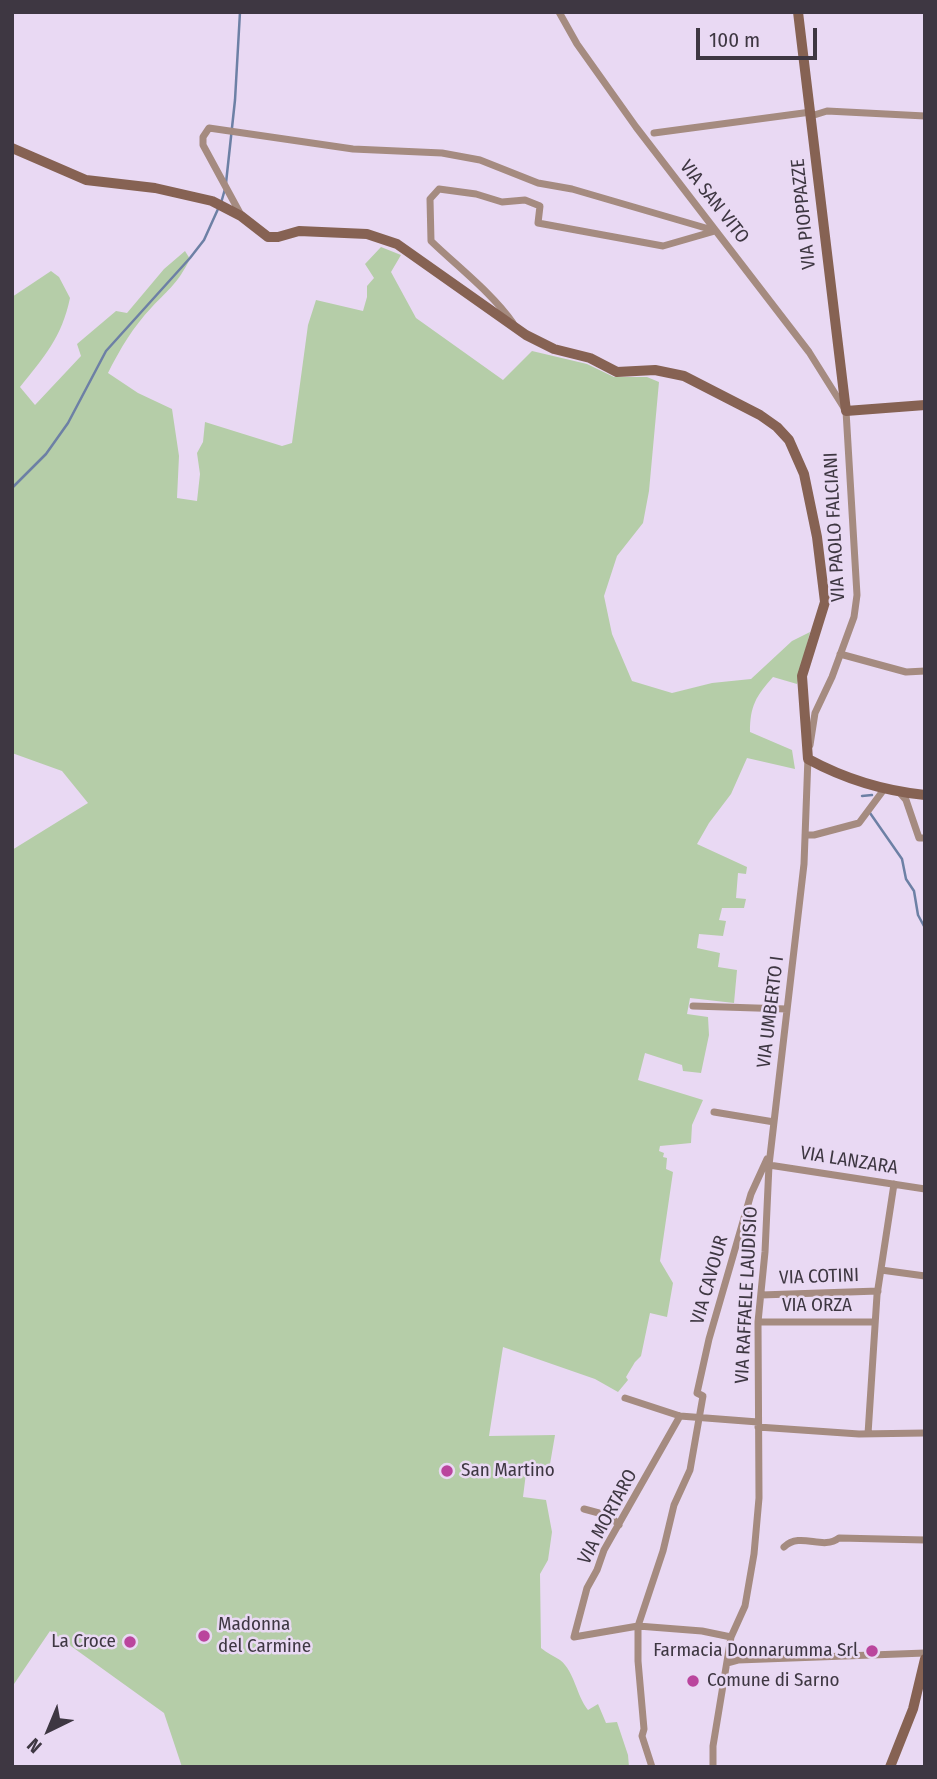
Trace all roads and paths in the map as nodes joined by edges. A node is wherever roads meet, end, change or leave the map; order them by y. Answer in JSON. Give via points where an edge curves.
{"nodes":[{"id":1,"x":559,"y":12,"type":"edge"},
{"id":2,"x":798,"y":12,"type":"edge"},
{"id":3,"x":811,"y":114,"type":"junction"},
{"id":4,"x":925,"y":116,"type":"edge"},
{"id":5,"x":654,"y":133,"type":"dead end"},
{"id":6,"x":12,"y":148,"type":"edge"},
{"id":7,"x":242,"y":216,"type":"junction"},
{"id":8,"x":716,"y":231,"type":"junction"},
{"id":9,"x":517,"y":329,"type":"junction"},
{"id":10,"x":925,"y":405,"type":"edge"},
{"id":11,"x":846,"y":411,"type":"junction"},
{"id":12,"x":840,"y":654,"type":"junction"},
{"id":13,"x":925,"y":671,"type":"edge"},
{"id":14,"x":808,"y":759,"type":"junction"},
{"id":15,"x":885,"y":788,"type":"junction"},
{"id":16,"x":899,"y":792,"type":"junction"},
{"id":17,"x":925,"y":795,"type":"edge"},
{"id":18,"x":805,"y":835,"type":"junction"},
{"id":19,"x":925,"y":838,"type":"edge"},
{"id":20,"x":693,"y":1006,"type":"dead end"},
{"id":21,"x":787,"y":1009,"type":"junction"},
{"id":22,"x":714,"y":1112,"type":"dead end"},
{"id":23,"x":774,"y":1122,"type":"junction"},
{"id":24,"x":771,"y":1152,"type":"junction"},
{"id":25,"x":769,"y":1164,"type":"junction"},
{"id":26,"x":894,"y":1184,"type":"junction"},
{"id":27,"x":925,"y":1189,"type":"edge"},
{"id":28,"x":881,"y":1270,"type":"junction"},
{"id":29,"x":925,"y":1276,"type":"edge"},
{"id":30,"x":878,"y":1291,"type":"junction"},
{"id":31,"x":761,"y":1295,"type":"junction"},
{"id":32,"x":758,"y":1322,"type":"junction"},
{"id":33,"x":875,"y":1322,"type":"junction"},
{"id":34,"x":625,"y":1398,"type":"dead end"},
{"id":35,"x":680,"y":1416,"type":"junction"},
{"id":36,"x":698,"y":1418,"type":"junction"},
{"id":37,"x":758,"y":1425,"type":"junction"},
{"id":38,"x":925,"y":1433,"type":"edge"},
{"id":39,"x":868,"y":1434,"type":"junction"},
{"id":40,"x":584,"y":1509,"type":"dead end"},
{"id":41,"x":619,"y":1525,"type":"junction"},
{"id":42,"x":925,"y":1541,"type":"edge"},
{"id":43,"x":784,"y":1547,"type":"dead end"},
{"id":44,"x":638,"y":1626,"type":"junction"},
{"id":45,"x":731,"y":1637,"type":"junction"},
{"id":46,"x":925,"y":1653,"type":"edge"},
{"id":47,"x":925,"y":1659,"type":"edge"},
{"id":48,"x":727,"y":1663,"type":"junction"},
{"id":49,"x":652,"y":1767,"type":"edge"},
{"id":50,"x":713,"y":1767,"type":"edge"},
{"id":51,"x":890,"y":1767,"type":"edge"}],
"edges":[{"from":1,"to":8,"type":"street","name":"VIA SAN VITO","via":[[576,44]]},
{"from":2,"to":3,"type":"street","name":"VIA PIOPPAZZE"},
{"from":3,"to":4,"type":"street"},
{"from":3,"to":5,"type":"street"},
{"from":3,"to":11,"type":"street","name":"VIA PIOPPAZZE"},
{"from":6,"to":7,"type":"street","via":[[86,180],[155,188],[220,205]]},
{"from":7,"to":8,"type":"street","via":[[203,145],[209,128],[354,149],[442,153],[480,160],[538,183]]},
{"from":7,"to":9,"type":"street","via":[[268,237],[299,231],[367,234],[397,244]]},
{"from":8,"to":9,"type":"street","via":[[663,246],[538,223],[540,206],[525,200],[502,201],[439,188],[430,199],[431,241],[499,303]]},
{"from":8,"to":11,"type":"street","name":"VIA SAN VITO","via":[[809,352]]},
{"from":9,"to":14,"type":"street","via":[[554,349],[590,358],[617,372],[655,370],[684,376],[760,415],[789,440],[804,474],[825,602],[802,676]]},
{"from":10,"to":11,"type":"street"},
{"from":11,"to":12,"type":"street","name":"VIA PAOLO FALCIANI","via":[[857,595]]},
{"from":12,"to":13,"type":"street","via":[[906,672]]},
{"from":12,"to":14,"type":"street","name":"VIA PAOLO FALCIANI","via":[[815,713]]},
{"from":14,"to":15,"type":"street"},
{"from":14,"to":18,"type":"street","name":"VIA PAOLO FALCIANI"},
{"from":15,"to":16,"type":"street"},
{"from":15,"to":18,"type":"street","via":[[859,823]]},
{"from":16,"to":17,"type":"street"},
{"from":16,"to":19,"type":"street","via":[[919,838]]},
{"from":18,"to":21,"type":"street","name":"VIA UMBERTO I"},
{"from":20,"to":21,"type":"street"},
{"from":21,"to":23,"type":"street","name":"VIA UMBERTO I"},
{"from":22,"to":23,"type":"street"},
{"from":23,"to":24,"type":"street","name":"VIA UMBERTO I"},
{"from":24,"to":25,"type":"street","name":"VIA UMBERTO I"},
{"from":24,"to":36,"type":"street","name":"VIA CAVOUR","via":[[751,1194],[709,1339],[697,1393],[703,1396]]},
{"from":25,"to":26,"type":"street","name":"VIA LANZARA"},
{"from":25,"to":31,"type":"street","name":"VIA RAFFAELE LAUDISIO"},
{"from":26,"to":27,"type":"street","name":"VIA LANZARA"},
{"from":26,"to":28,"type":"street"},
{"from":28,"to":29,"type":"street"},
{"from":28,"to":30,"type":"street"},
{"from":30,"to":31,"type":"street","name":"VIA COTINI"},
{"from":30,"to":33,"type":"street"},
{"from":31,"to":32,"type":"street","name":"VIA RAFFAELE LAUDISIO"},
{"from":32,"to":33,"type":"street","name":"VIA ORZA"},
{"from":32,"to":37,"type":"street","name":"VIA RAFFAELE LAUDISIO"},
{"from":33,"to":39,"type":"street"},
{"from":34,"to":35,"type":"street"},
{"from":35,"to":36,"type":"street"},
{"from":35,"to":41,"type":"street","name":"VIA MORTARO"},
{"from":36,"to":37,"type":"street"},
{"from":36,"to":44,"type":"street","name":"VIA CAVOUR","via":[[690,1470],[674,1505]]},
{"from":37,"to":39,"type":"street"},
{"from":37,"to":45,"type":"street","name":"VIA RAFFAELE LAUDISIO","via":[[754,1553],[745,1606]]},
{"from":38,"to":39,"type":"street"},
{"from":40,"to":41,"type":"street","via":[[610,1516]]},
{"from":41,"to":44,"type":"street","name":"VIA MORTARO","via":[[587,1588],[575,1637]]},
{"from":42,"to":43,"type":"street","via":[[839,1538],[826,1543],[800,1539]]},
{"from":44,"to":45,"type":"street","via":[[702,1630]]},
{"from":44,"to":49,"type":"street","name":"VIA CAVOUR","via":[[642,1735]]},
{"from":45,"to":48,"type":"street","name":"VIA RAFFAELE LAUDISIO"},
{"from":46,"to":48,"type":"street"},
{"from":47,"to":51,"type":"street","via":[[913,1709]]},
{"from":48,"to":50,"type":"street","name":"VIA RAFFAELE LAUDISIO"}]}
